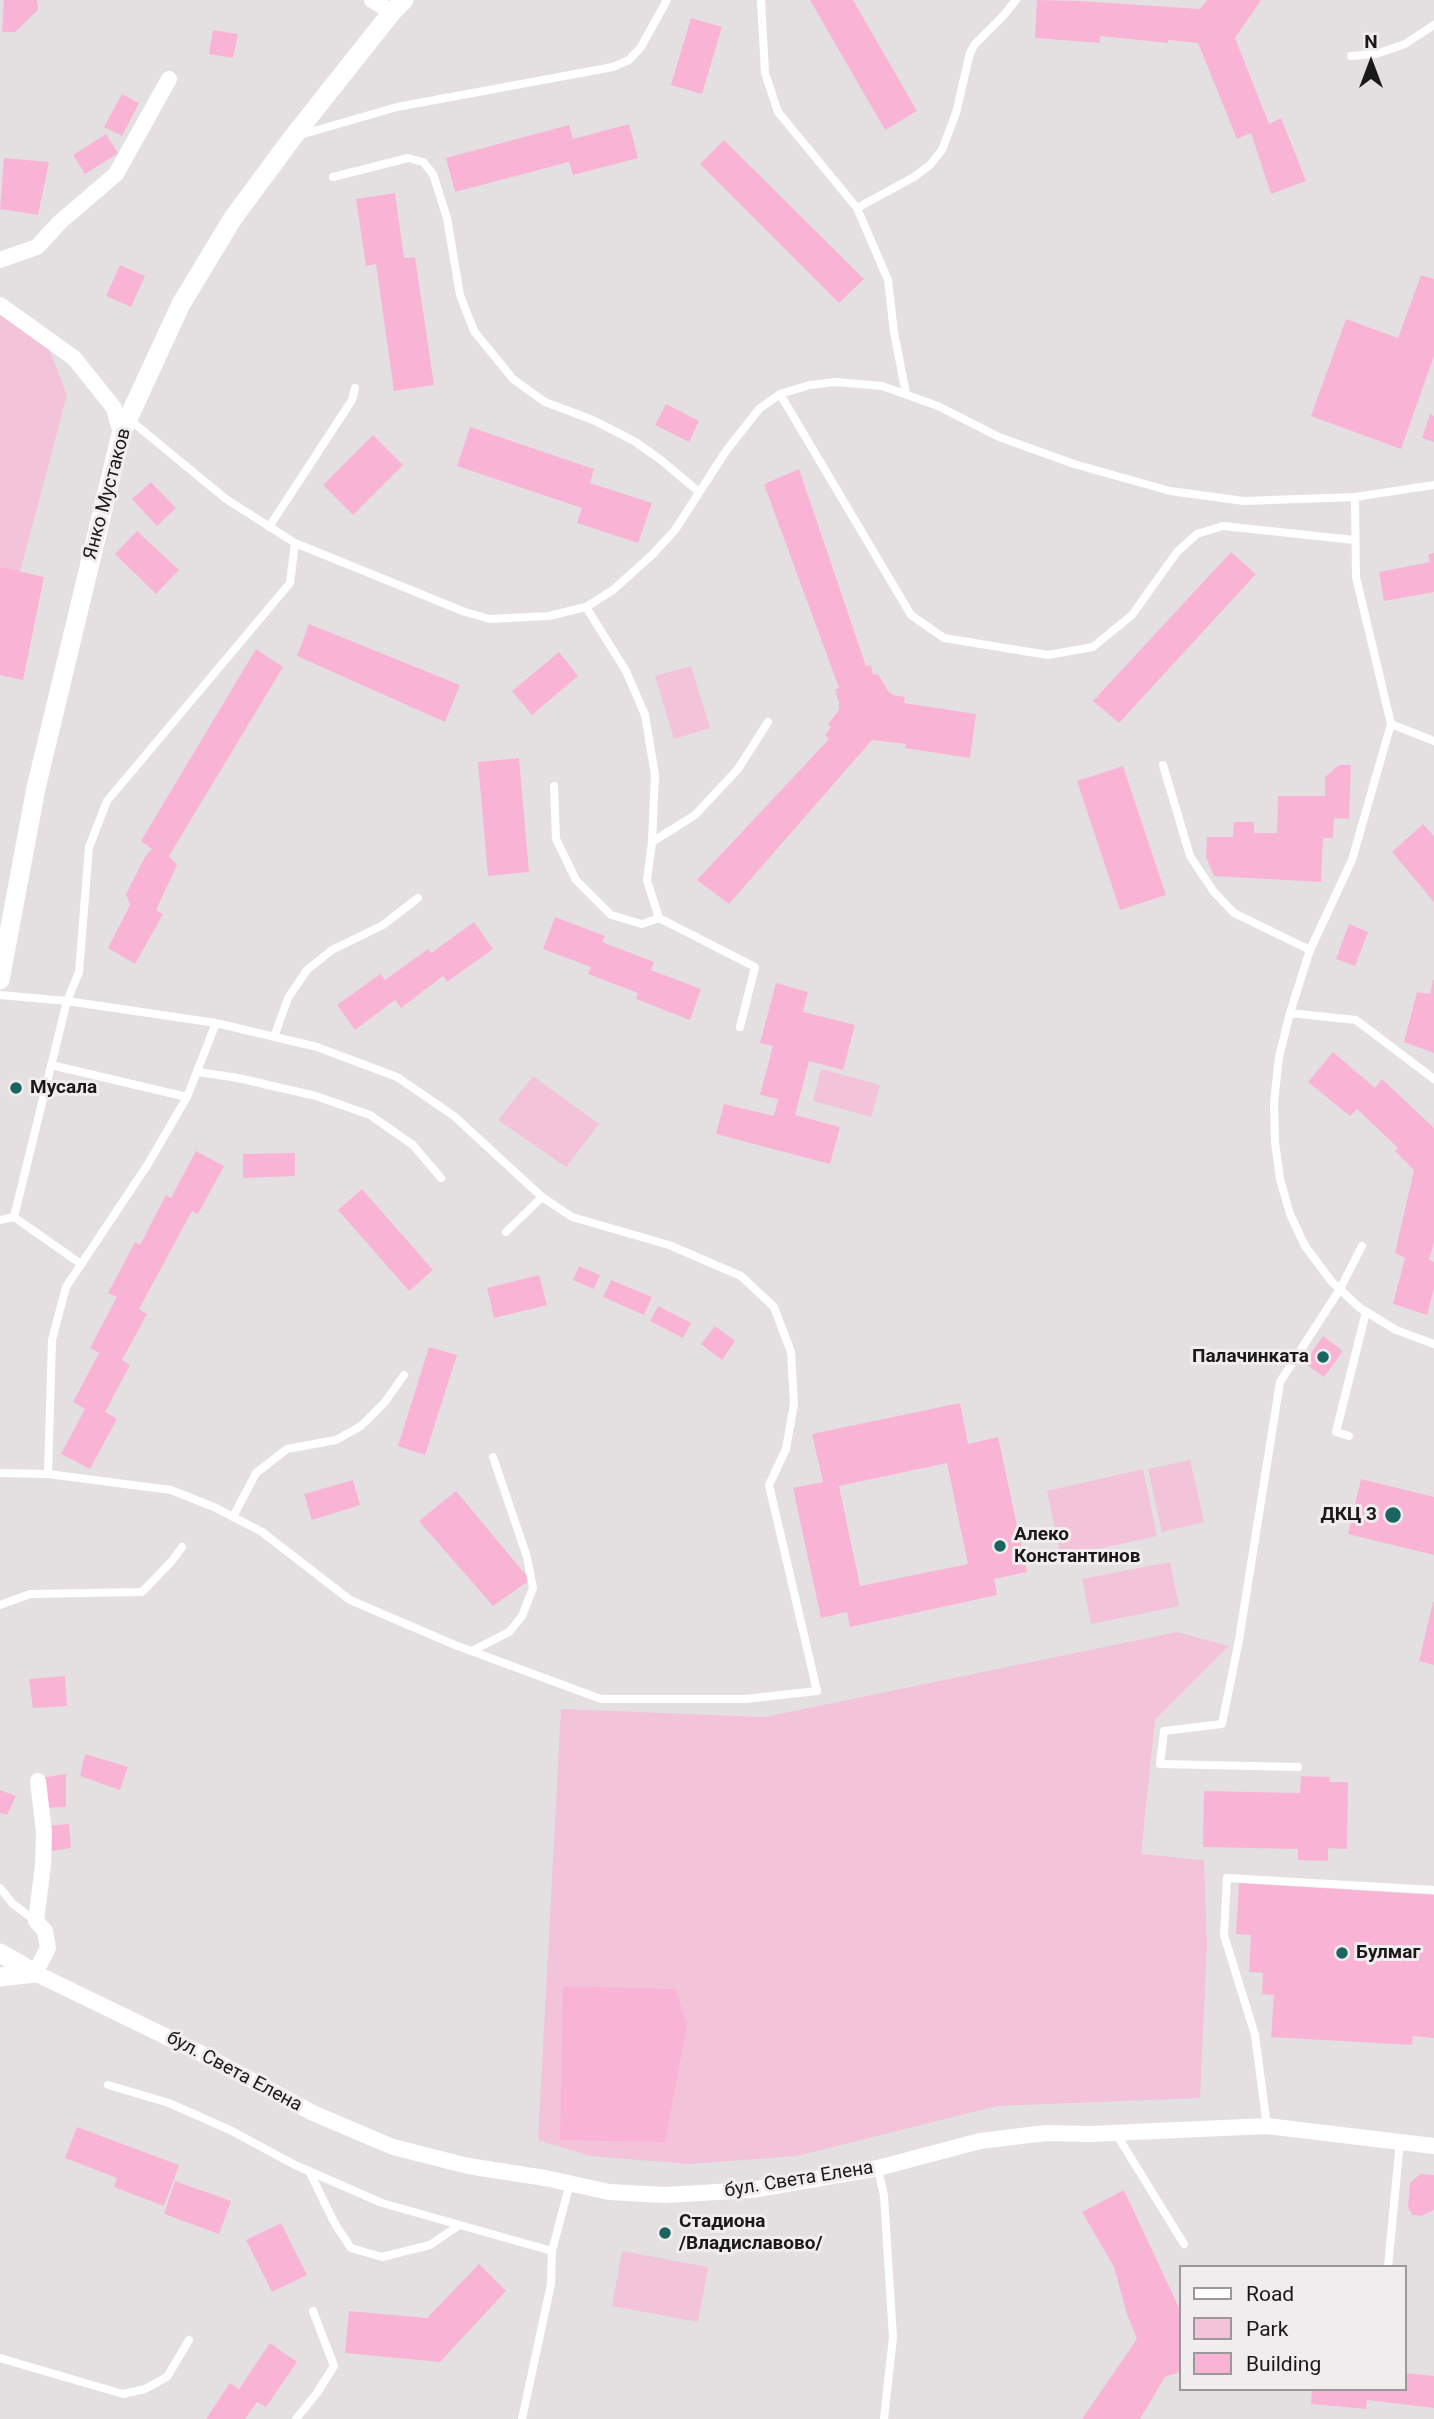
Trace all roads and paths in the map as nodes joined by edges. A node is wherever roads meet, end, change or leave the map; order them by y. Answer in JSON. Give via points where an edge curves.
{"nodes":[{"id":1,"x":372,"y":0,"type":"edge"},
{"id":2,"x":667,"y":0,"type":"edge"},
{"id":3,"x":761,"y":0,"type":"edge"},
{"id":4,"x":1016,"y":0,"type":"edge"},
{"id":5,"x":398,"y":6,"type":"edge"},
{"id":6,"x":1434,"y":25,"type":"edge"},
{"id":7,"x":1351,"y":56,"type":"dead end"},
{"id":8,"x":169,"y":79,"type":"dead end"},
{"id":9,"x":293,"y":137,"type":"junction"},
{"id":10,"x":333,"y":177,"type":"dead end"},
{"id":11,"x":857,"y":208,"type":"junction"},
{"id":12,"x":0,"y":260,"type":"edge"},
{"id":13,"x":0,"y":305,"type":"edge"},
{"id":14,"x":355,"y":388,"type":"dead end"},
{"id":15,"x":780,"y":394,"type":"junction"},
{"id":16,"x":906,"y":394,"type":"junction"},
{"id":17,"x":124,"y":426,"type":"junction"},
{"id":18,"x":1434,"y":485,"type":"edge"},
{"id":19,"x":699,"y":492,"type":"junction"},
{"id":20,"x":1355,"y":497,"type":"junction"},
{"id":21,"x":269,"y":527,"type":"junction"},
{"id":22,"x":1354,"y":540,"type":"junction"},
{"id":23,"x":295,"y":543,"type":"junction"},
{"id":24,"x":586,"y":607,"type":"junction"},
{"id":25,"x":768,"y":722,"type":"dead end"},
{"id":26,"x":1391,"y":724,"type":"junction"},
{"id":27,"x":1434,"y":741,"type":"edge"},
{"id":28,"x":1163,"y":765,"type":"dead end"},
{"id":29,"x":554,"y":786,"type":"dead end"},
{"id":30,"x":652,"y":842,"type":"junction"},
{"id":31,"x":418,"y":898,"type":"dead end"},
{"id":32,"x":659,"y":918,"type":"junction"},
{"id":33,"x":1310,"y":950,"type":"junction"},
{"id":34,"x":0,"y":980,"type":"edge"},
{"id":35,"x":0,"y":995,"type":"edge"},
{"id":36,"x":67,"y":1001,"type":"junction"},
{"id":37,"x":1290,"y":1013,"type":"junction"},
{"id":38,"x":216,"y":1023,"type":"junction"},
{"id":39,"x":740,"y":1027,"type":"dead end"},
{"id":40,"x":274,"y":1037,"type":"junction"},
{"id":41,"x":51,"y":1065,"type":"junction"},
{"id":42,"x":198,"y":1073,"type":"junction"},
{"id":43,"x":1434,"y":1079,"type":"edge"},
{"id":44,"x":187,"y":1097,"type":"junction"},
{"id":45,"x":442,"y":1178,"type":"dead end"},
{"id":46,"x":542,"y":1197,"type":"junction"},
{"id":47,"x":14,"y":1217,"type":"junction"},
{"id":48,"x":0,"y":1220,"type":"edge"},
{"id":49,"x":506,"y":1232,"type":"dead end"},
{"id":50,"x":1362,"y":1246,"type":"dead end"},
{"id":51,"x":81,"y":1264,"type":"junction"},
{"id":52,"x":1340,"y":1289,"type":"junction"},
{"id":53,"x":1366,"y":1312,"type":"junction"},
{"id":54,"x":1434,"y":1344,"type":"edge"},
{"id":55,"x":404,"y":1375,"type":"dead end"},
{"id":56,"x":1349,"y":1436,"type":"dead end"},
{"id":57,"x":493,"y":1457,"type":"dead end"},
{"id":58,"x":0,"y":1473,"type":"edge"},
{"id":59,"x":48,"y":1474,"type":"junction"},
{"id":60,"x":233,"y":1517,"type":"junction"},
{"id":61,"x":181,"y":1547,"type":"dead end"},
{"id":62,"x":0,"y":1605,"type":"edge"},
{"id":63,"x":472,"y":1651,"type":"junction"},
{"id":64,"x":1298,"y":1767,"type":"dead end"},
{"id":65,"x":38,"y":1781,"type":"dead end"},
{"id":66,"x":0,"y":1888,"type":"edge"},
{"id":67,"x":1434,"y":1890,"type":"edge"},
{"id":68,"x":36,"y":1921,"type":"junction"},
{"id":69,"x":0,"y":1953,"type":"edge"},
{"id":70,"x":35,"y":1973,"type":"junction"},
{"id":71,"x":0,"y":1977,"type":"edge"},
{"id":72,"x":108,"y":2085,"type":"dead end"},
{"id":73,"x":1267,"y":2126,"type":"junction"},
{"id":74,"x":1115,"y":2132,"type":"junction"},
{"id":75,"x":1400,"y":2141,"type":"junction"},
{"id":76,"x":1434,"y":2146,"type":"edge"},
{"id":77,"x":878,"y":2168,"type":"junction"},
{"id":78,"x":309,"y":2171,"type":"junction"},
{"id":79,"x":570,"y":2183,"type":"junction"},
{"id":80,"x":458,"y":2226,"type":"junction"},
{"id":81,"x":1184,"y":2244,"type":"dead end"},
{"id":82,"x":552,"y":2251,"type":"junction"},
{"id":83,"x":1388,"y":2265,"type":"edge"},
{"id":84,"x":313,"y":2311,"type":"dead end"},
{"id":85,"x":189,"y":2340,"type":"dead end"},
{"id":86,"x":0,"y":2358,"type":"edge"},
{"id":87,"x":296,"y":2419,"type":"edge"},
{"id":88,"x":522,"y":2419,"type":"edge"},
{"id":89,"x":884,"y":2419,"type":"edge"}],
"edges":[{"from":1,"to":5,"type":"street"},
{"from":2,"to":9,"type":"lane","via":[[641,47],[629,60],[613,67],[397,107]]},
{"from":3,"to":11,"type":"lane","via":[[765,73],[778,112]]},
{"from":4,"to":11,"type":"lane","via":[[970,53],[942,150],[914,177]]},
{"from":5,"to":9,"type":"street","name":"Янко Мустаков"},
{"from":6,"to":7,"type":"lane","via":[[1405,44]]},
{"from":8,"to":12,"type":"street","via":[[116,174],[37,247]]},
{"from":9,"to":17,"type":"street","name":"Янко Мустаков","via":[[233,218],[181,304]]},
{"from":10,"to":19,"type":"lane","via":[[408,158],[423,162],[433,174],[447,218],[460,295],[474,331],[513,379],[545,402],[634,441]]},
{"from":11,"to":16,"type":"lane","via":[[888,280]]},
{"from":13,"to":17,"type":"street","via":[[75,358]]},
{"from":14,"to":21,"type":"lane","via":[[352,400]]},
{"from":15,"to":16,"type":"lane","via":[[835,382],[882,386]]},
{"from":15,"to":19,"type":"lane","via":[[759,409]]},
{"from":15,"to":22,"type":"lane","via":[[911,615],[944,638],[1048,655],[1093,647],[1132,615],[1177,552],[1197,534],[1223,526]]},
{"from":16,"to":20,"type":"lane","via":[[999,437],[1140,484],[1244,501]]},
{"from":17,"to":21,"type":"lane"},
{"from":17,"to":34,"type":"street","name":"Янко Мустаков","via":[[36,788]]},
{"from":18,"to":20,"type":"lane"},
{"from":19,"to":24,"type":"lane","via":[[653,554]]},
{"from":20,"to":22,"type":"lane"},
{"from":21,"to":23,"type":"lane"},
{"from":22,"to":26,"type":"lane","via":[[1356,577]]},
{"from":23,"to":24,"type":"lane","via":[[490,618],[549,616]]},
{"from":23,"to":36,"type":"lane","via":[[289,583],[107,801],[89,847],[79,972]]},
{"from":24,"to":30,"type":"lane","via":[[626,671],[645,715],[655,775]]},
{"from":25,"to":30,"type":"lane","via":[[738,769],[695,815]]},
{"from":26,"to":27,"type":"lane"},
{"from":26,"to":33,"type":"lane","via":[[1352,860]]},
{"from":28,"to":33,"type":"lane","via":[[1190,856],[1214,892],[1234,913]]},
{"from":29,"to":32,"type":"lane","via":[[556,839],[576,880],[611,915],[642,924]]},
{"from":30,"to":32,"type":"lane","via":[[647,880]]},
{"from":31,"to":40,"type":"lane","via":[[383,925],[332,950],[307,970],[288,998]]},
{"from":32,"to":39,"type":"lane","via":[[755,967]]},
{"from":33,"to":37,"type":"lane"},
{"from":35,"to":36,"type":"lane"},
{"from":36,"to":38,"type":"lane"},
{"from":36,"to":41,"type":"lane"},
{"from":37,"to":43,"type":"lane","via":[[1356,1020]]},
{"from":37,"to":52,"type":"lane","via":[[1274,1102],[1280,1179],[1305,1246]]},
{"from":38,"to":40,"type":"lane"},
{"from":38,"to":42,"type":"lane"},
{"from":40,"to":46,"type":"lane","via":[[317,1047],[397,1077],[454,1116]]},
{"from":41,"to":44,"type":"lane"},
{"from":41,"to":47,"type":"lane"},
{"from":42,"to":44,"type":"lane"},
{"from":42,"to":45,"type":"lane","via":[[316,1096],[370,1115],[413,1145]]},
{"from":44,"to":51,"type":"lane"},
{"from":46,"to":49,"type":"lane"},
{"from":46,"to":63,"type":"lane","via":[[572,1217],[669,1245],[741,1276],[774,1307],[791,1352],[794,1404],[786,1449],[769,1485],[817,1691],[745,1699],[601,1699]]},
{"from":47,"to":48,"type":"lane"},
{"from":47,"to":51,"type":"lane"},
{"from":50,"to":52,"type":"lane"},
{"from":51,"to":59,"type":"lane","via":[[66,1287],[52,1340]]},
{"from":52,"to":53,"type":"lane"},
{"from":52,"to":64,"type":"lane","via":[[1280,1382],[1223,1724],[1164,1731],[1160,1764]]},
{"from":53,"to":54,"type":"lane","via":[[1396,1330]]},
{"from":53,"to":56,"type":"lane","via":[[1336,1432]]},
{"from":55,"to":60,"type":"lane","via":[[361,1426],[336,1440],[287,1449],[256,1473]]},
{"from":57,"to":63,"type":"lane","via":[[533,1588],[522,1616],[509,1632]]},
{"from":58,"to":59,"type":"lane"},
{"from":59,"to":60,"type":"lane","via":[[171,1490]]},
{"from":60,"to":63,"type":"lane","via":[[262,1532],[350,1600]]},
{"from":61,"to":62,"type":"lane","via":[[142,1592],[30,1594]]},
{"from":65,"to":68,"type":"street","via":[[44,1832]]},
{"from":66,"to":68,"type":"lane"},
{"from":67,"to":73,"type":"lane","via":[[1227,1878],[1224,1936],[1255,2035]]},
{"from":68,"to":70,"type":"street","via":[[45,1931],[48,1948]]},
{"from":69,"to":70,"type":"street"},
{"from":70,"to":71,"type":"street"},
{"from":70,"to":79,"type":"street","name":"бул. Света Елена","via":[[313,2113],[393,2147],[468,2166]]},
{"from":72,"to":78,"type":"lane","via":[[169,2103]]},
{"from":73,"to":74,"type":"street","name":"бул. Света Елена"},
{"from":73,"to":75,"type":"street","name":"бул. Света Елена"},
{"from":74,"to":77,"type":"street","name":"бул. Света Елена","via":[[1045,2133],[980,2141]]},
{"from":74,"to":81,"type":"lane"},
{"from":75,"to":76,"type":"street","name":"бул. Света Елена"},
{"from":75,"to":83,"type":"lane"},
{"from":77,"to":79,"type":"street","name":"бул. Света Елена","via":[[752,2190],[665,2195],[609,2192]]},
{"from":77,"to":89,"type":"lane","via":[[884,2196],[893,2337]]},
{"from":78,"to":80,"type":"lane","via":[[382,2203]]},
{"from":78,"to":80,"type":"lane","via":[[351,2248],[382,2258],[430,2245]]},
{"from":79,"to":82,"type":"lane"},
{"from":80,"to":82,"type":"lane"},
{"from":82,"to":88,"type":"lane","via":[[551,2284]]},
{"from":84,"to":87,"type":"lane","via":[[334,2366]]},
{"from":85,"to":86,"type":"lane","via":[[167,2377],[123,2394]]}]}
